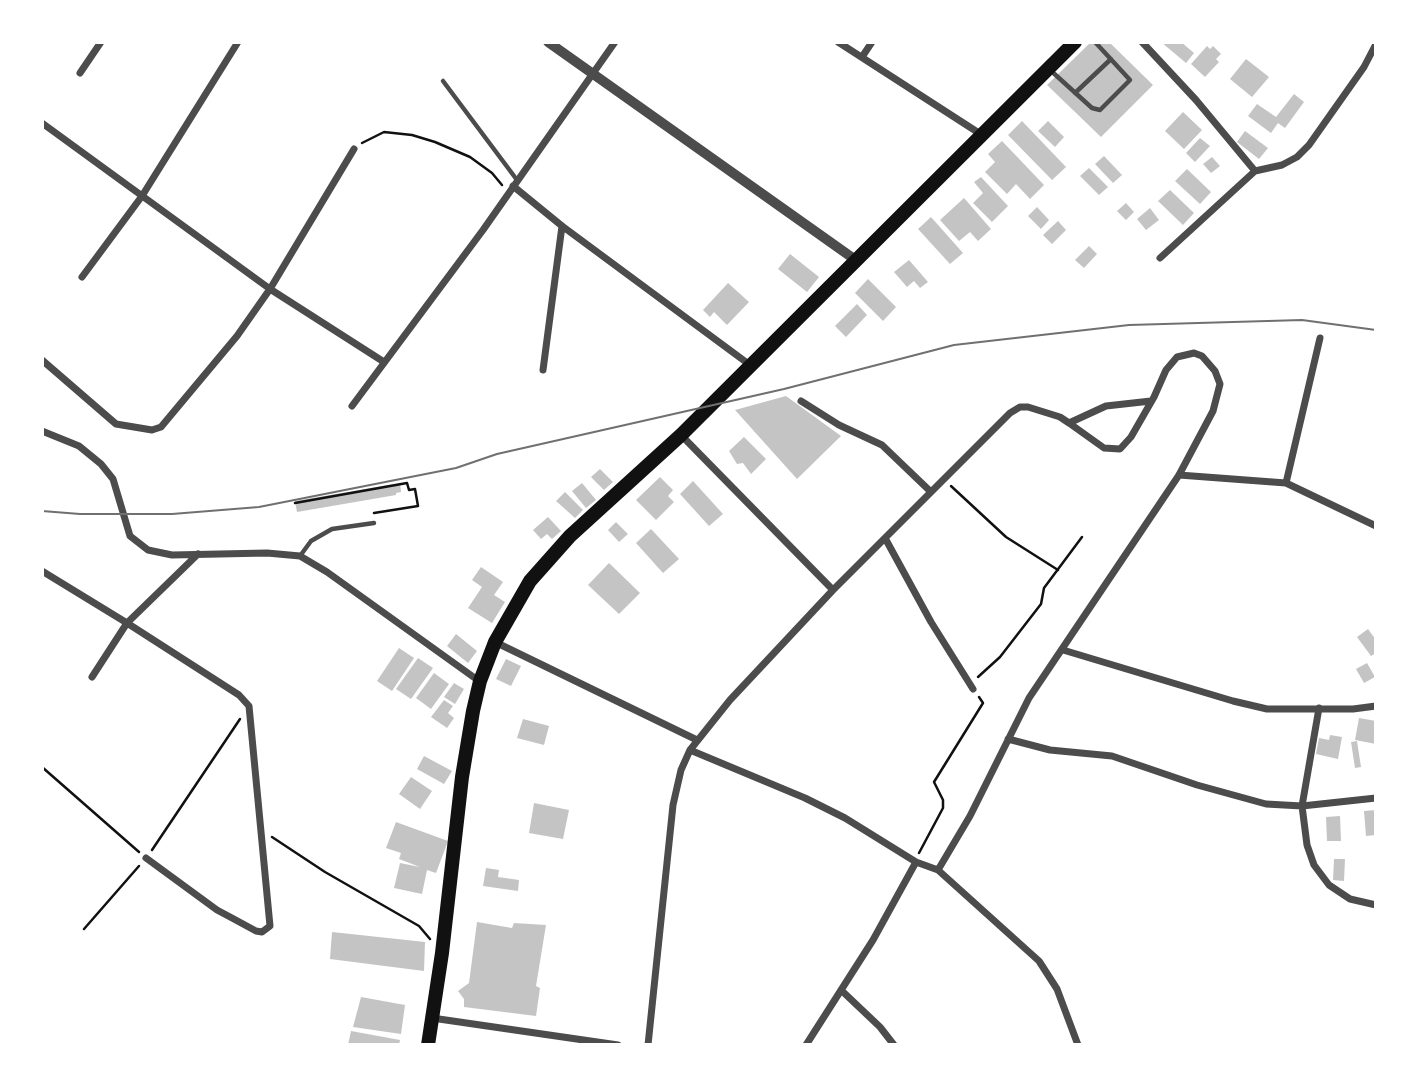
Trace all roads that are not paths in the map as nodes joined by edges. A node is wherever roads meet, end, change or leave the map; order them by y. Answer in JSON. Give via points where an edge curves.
{"nodes":[{"id":1,"x":102,"y":42,"type":"edge"},
{"id":2,"x":238,"y":42,"type":"edge"},
{"id":3,"x":548,"y":42,"type":"edge"},
{"id":4,"x":615,"y":42,"type":"edge"},
{"id":5,"x":838,"y":42,"type":"edge"},
{"id":6,"x":872,"y":42,"type":"edge"},
{"id":7,"x":1075,"y":42,"type":"edge"},
{"id":8,"x":1095,"y":42,"type":"edge"},
{"id":9,"x":1142,"y":42,"type":"edge"},
{"id":10,"x":1376,"y":44,"type":"edge"},
{"id":11,"x":862,"y":57,"type":"junction"},
{"id":12,"x":1111,"y":58,"type":"junction"},
{"id":13,"x":1049,"y":69,"type":"junction"},
{"id":14,"x":80,"y":73,"type":"dead end"},
{"id":15,"x":593,"y":75,"type":"junction"},
{"id":16,"x":443,"y":80,"type":"dead end"},
{"id":17,"x":1075,"y":93,"type":"junction"},
{"id":18,"x":42,"y":122,"type":"edge"},
{"id":19,"x":982,"y":136,"type":"junction"},
{"id":20,"x":354,"y":149,"type":"road end"},
{"id":21,"x":1255,"y":171,"type":"junction"},
{"id":22,"x":515,"y":183,"type":"junction"},
{"id":23,"x":142,"y":196,"type":"junction"},
{"id":24,"x":562,"y":226,"type":"junction"},
{"id":25,"x":1160,"y":258,"type":"dead end"},
{"id":26,"x":857,"y":261,"type":"junction"},
{"id":27,"x":82,"y":277,"type":"dead end"},
{"id":28,"x":270,"y":289,"type":"junction"},
{"id":29,"x":1320,"y":338,"type":"dead end"},
{"id":30,"x":42,"y":360,"type":"edge"},
{"id":31,"x":384,"y":362,"type":"junction"},
{"id":32,"x":750,"y":365,"type":"junction"},
{"id":33,"x":543,"y":370,"type":"dead end"},
{"id":34,"x":801,"y":401,"type":"dead end"},
{"id":35,"x":1151,"y":401,"type":"junction"},
{"id":36,"x":352,"y":407,"type":"dead end"},
{"id":37,"x":1069,"y":423,"type":"junction"},
{"id":38,"x":42,"y":431,"type":"edge"},
{"id":39,"x":681,"y":435,"type":"junction"},
{"id":40,"x":1179,"y":475,"type":"junction"},
{"id":41,"x":1286,"y":483,"type":"junction"},
{"id":42,"x":930,"y":492,"type":"junction"},
{"id":43,"x":374,"y":523,"type":"dead end"},
{"id":44,"x":1376,"y":526,"type":"edge"},
{"id":45,"x":885,"y":538,"type":"junction"},
{"id":46,"x":198,"y":554,"type":"junction"},
{"id":47,"x":300,"y":556,"type":"junction"},
{"id":48,"x":42,"y":571,"type":"edge"},
{"id":49,"x":833,"y":590,"type":"junction"},
{"id":50,"x":127,"y":623,"type":"junction"},
{"id":51,"x":495,"y":642,"type":"junction"},
{"id":52,"x":1063,"y":650,"type":"junction"},
{"id":53,"x":92,"y":677,"type":"dead end"},
{"id":54,"x":480,"y":681,"type":"junction"},
{"id":55,"x":972,"y":687,"type":"road end"},
{"id":56,"x":1376,"y":706,"type":"edge"},
{"id":57,"x":1319,"y":708,"type":"junction"},
{"id":58,"x":1008,"y":739,"type":"junction"},
{"id":59,"x":697,"y":740,"type":"junction"},
{"id":60,"x":690,"y":750,"type":"junction"},
{"id":61,"x":1376,"y":798,"type":"edge"},
{"id":62,"x":1302,"y":806,"type":"junction"},
{"id":63,"x":146,"y":858,"type":"road end"},
{"id":64,"x":916,"y":862,"type":"junction"},
{"id":65,"x":938,"y":870,"type":"junction"},
{"id":66,"x":1376,"y":905,"type":"edge"},
{"id":67,"x":841,"y":990,"type":"junction"},
{"id":68,"x":432,"y":1018,"type":"junction"},
{"id":69,"x":428,"y":1045,"type":"edge"},
{"id":70,"x":618,"y":1045,"type":"edge"},
{"id":71,"x":648,"y":1045,"type":"edge"},
{"id":72,"x":806,"y":1045,"type":"edge"},
{"id":73,"x":894,"y":1045,"type":"edge"},
{"id":74,"x":1078,"y":1045,"type":"edge"}],
"edges":[{"from":1,"to":14,"type":"street"},
{"from":2,"to":23,"type":"street"},
{"from":3,"to":15,"type":"street"},
{"from":4,"to":15,"type":"street"},
{"from":5,"to":11,"type":"street"},
{"from":6,"to":11,"type":"street"},
{"from":7,"to":13,"type":"main road"},
{"from":8,"to":12,"type":"lane"},
{"from":9,"to":21,"type":"street"},
{"from":10,"to":21,"type":"street","via":[[1309,145],[1282,165]]},
{"from":11,"to":19,"type":"street"},
{"from":12,"to":17,"type":"lane"},
{"from":12,"to":17,"type":"lane","via":[[1129,83],[1098,111]]},
{"from":13,"to":17,"type":"lane"},
{"from":13,"to":19,"type":"main road"},
{"from":15,"to":22,"type":"street"},
{"from":15,"to":26,"type":"street"},
{"from":16,"to":22,"type":"lane"},
{"from":18,"to":23,"type":"street"},
{"from":19,"to":26,"type":"main road"},
{"from":20,"to":28,"type":"street"},
{"from":21,"to":25,"type":"street"},
{"from":22,"to":24,"type":"street"},
{"from":22,"to":31,"type":"street"},
{"from":23,"to":27,"type":"street"},
{"from":23,"to":28,"type":"street"},
{"from":24,"to":32,"type":"street"},
{"from":24,"to":33,"type":"street"},
{"from":26,"to":32,"type":"main road"},
{"from":28,"to":30,"type":"street","via":[[170,419],[152,430],[116,424]]},
{"from":28,"to":31,"type":"street"},
{"from":29,"to":41,"type":"street"},
{"from":31,"to":36,"type":"street"},
{"from":32,"to":39,"type":"main road"},
{"from":34,"to":42,"type":"street","via":[[882,445]]},
{"from":35,"to":37,"type":"street","via":[[1106,406]]},
{"from":35,"to":37,"type":"street","via":[[1120,449],[1104,448]]},
{"from":35,"to":40,"type":"street","via":[[1177,357],[1202,356],[1216,372],[1220,384],[1213,411]]},
{"from":37,"to":42,"type":"street","via":[[1020,407]]},
{"from":38,"to":46,"type":"street","via":[[79,446],[101,464],[113,479],[130,536],[141,546],[158,553]]},
{"from":39,"to":49,"type":"street"},
{"from":39,"to":51,"type":"main road","via":[[549,558],[530,581]]},
{"from":40,"to":41,"type":"street"},
{"from":40,"to":52,"type":"street"},
{"from":41,"to":44,"type":"street"},
{"from":42,"to":45,"type":"street"},
{"from":43,"to":47,"type":"lane","via":[[332,529],[311,541]]},
{"from":45,"to":49,"type":"street"},
{"from":45,"to":55,"type":"street"},
{"from":46,"to":47,"type":"street"},
{"from":46,"to":50,"type":"street"},
{"from":47,"to":54,"type":"street"},
{"from":48,"to":50,"type":"street"},
{"from":49,"to":59,"type":"street"},
{"from":50,"to":53,"type":"street"},
{"from":50,"to":63,"type":"street","via":[[249,706],[270,922],[267,930],[262,932],[217,910]]},
{"from":51,"to":54,"type":"main road"},
{"from":51,"to":59,"type":"street"},
{"from":52,"to":57,"type":"street","via":[[1267,709]]},
{"from":52,"to":58,"type":"street","via":[[1029,698]]},
{"from":54,"to":68,"type":"main road","via":[[464,765]]},
{"from":56,"to":57,"type":"street"},
{"from":57,"to":62,"type":"street"},
{"from":58,"to":62,"type":"street","via":[[1050,750],[1112,756],[1239,797]]},
{"from":58,"to":65,"type":"street"},
{"from":59,"to":60,"type":"street"},
{"from":60,"to":64,"type":"street","via":[[835,813]]},
{"from":60,"to":71,"type":"street","via":[[673,805]]},
{"from":61,"to":62,"type":"street"},
{"from":62,"to":66,"type":"street","via":[[1307,845],[1320,874],[1350,899]]},
{"from":64,"to":65,"type":"street"},
{"from":64,"to":67,"type":"street"},
{"from":65,"to":74,"type":"street","via":[[1038,961],[1057,989]]},
{"from":67,"to":72,"type":"street"},
{"from":67,"to":73,"type":"street"},
{"from":68,"to":69,"type":"main road"},
{"from":68,"to":70,"type":"street"}]}
